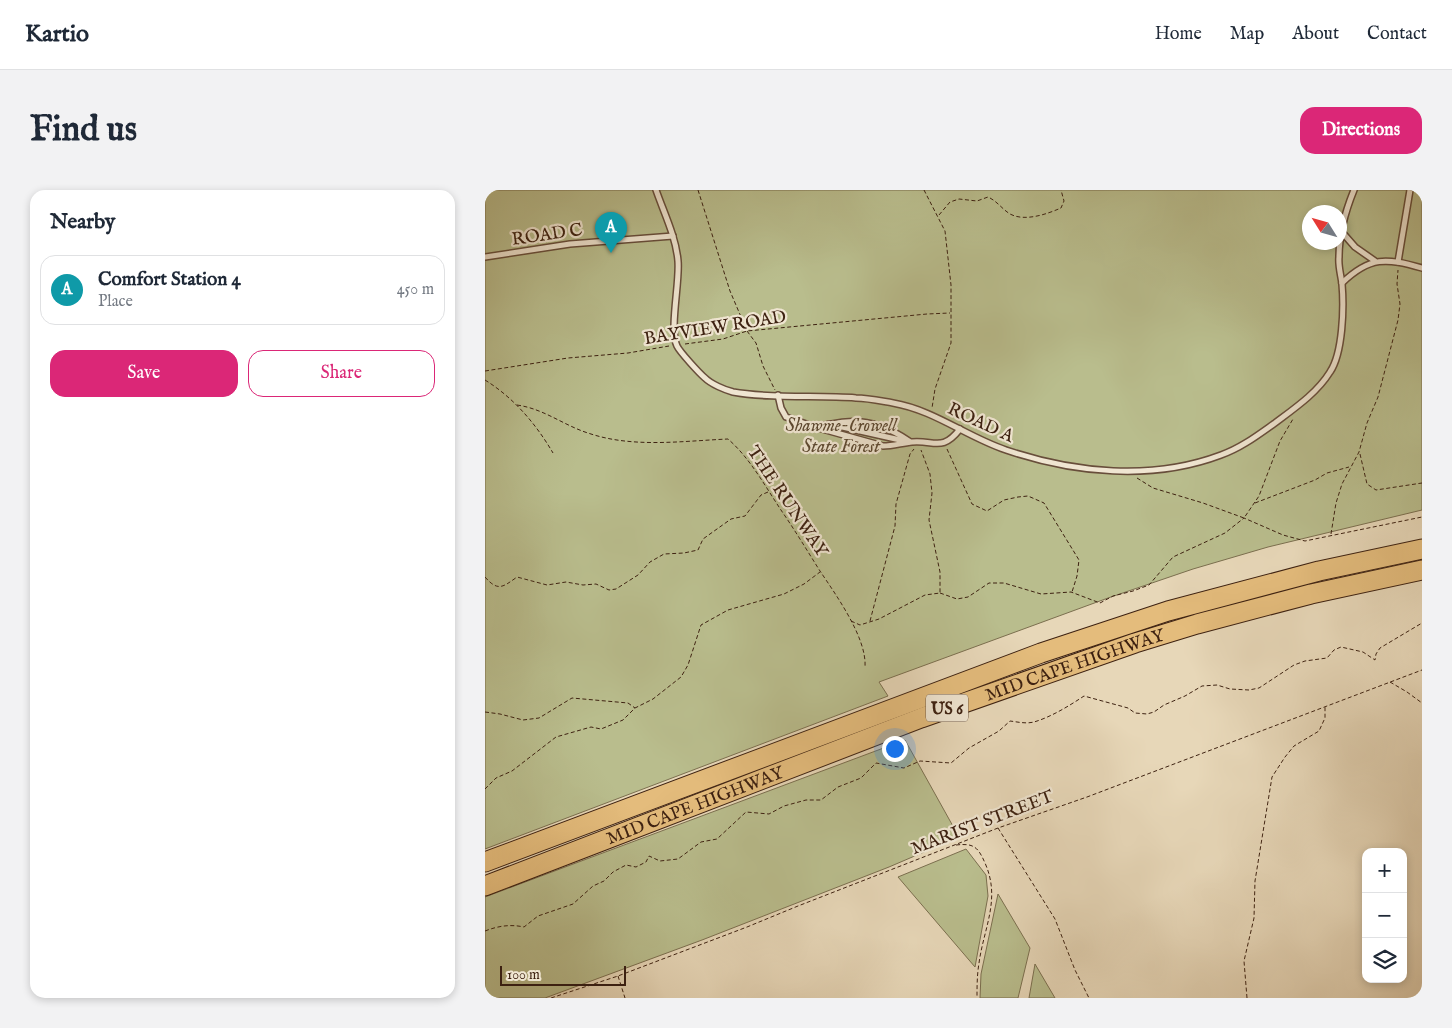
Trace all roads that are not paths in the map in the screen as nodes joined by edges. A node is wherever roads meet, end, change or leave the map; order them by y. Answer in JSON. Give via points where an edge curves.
{"nodes":[{"id":1,"x":656,"y":190,"type":"edge"},
{"id":2,"x":1354,"y":190,"type":"edge"},
{"id":3,"x":1410,"y":190,"type":"edge"},
{"id":4,"x":1347,"y":206,"type":"edge"},
{"id":5,"x":673,"y":236,"type":"junction"},
{"id":6,"x":1347,"y":238,"type":"edge"},
{"id":7,"x":1339,"y":250,"type":"edge"},
{"id":8,"x":485,"y":257,"type":"edge"},
{"id":9,"x":1375,"y":261,"type":"junction"},
{"id":10,"x":1398,"y":262,"type":"junction"},
{"id":11,"x":1422,"y":268,"type":"edge"},
{"id":12,"x":1342,"y":283,"type":"junction"},
{"id":13,"x":778,"y":395,"type":"junction"},
{"id":14,"x":829,"y":424,"type":"junction"},
{"id":15,"x":815,"y":427,"type":"junction"},
{"id":16,"x":960,"y":429,"type":"junction"},
{"id":17,"x":911,"y":442,"type":"junction"},
{"id":18,"x":1422,"y":549,"type":"edge"},
{"id":19,"x":1422,"y":570,"type":"edge"},
{"id":20,"x":485,"y":862,"type":"edge"},
{"id":21,"x":485,"y":886,"type":"edge"}],
"edges":[{"from":1,"to":5,"type":"lane"},
{"from":2,"to":4,"type":"lane","name":"ROAD A"},
{"from":3,"to":10,"type":"lane"},
{"from":5,"to":8,"type":"lane","name":"ROAD C","via":[[570,244]]},
{"from":5,"to":13,"type":"lane","name":"ROAD A","via":[[678,261],[674,322],[676,345],[706,379],[731,392]]},
{"from":6,"to":9,"type":"lane"},
{"from":7,"to":12,"type":"lane","name":"ROAD A"},
{"from":9,"to":10,"type":"lane"},
{"from":9,"to":12,"type":"lane"},
{"from":10,"to":11,"type":"lane"},
{"from":12,"to":16,"type":"lane","name":"ROAD A","via":[[1341,338],[1331,372],[1301,403],[1249,441],[1222,455],[1155,471],[1065,466],[1004,450]]},
{"from":13,"to":15,"type":"lane","via":[[786,417]]},
{"from":13,"to":16,"type":"lane","name":"ROAD A","via":[[859,398],[903,405],[931,414]]},
{"from":14,"to":15,"type":"lane"},
{"from":14,"to":17,"type":"lane"},
{"from":14,"to":17,"type":"lane","via":[[857,420],[888,428]]},
{"from":15,"to":17,"type":"lane","via":[[883,446]]},
{"from":16,"to":17,"type":"lane","via":[[944,443]]},
{"from":18,"to":20,"type":"highway","name":"MID CAPE HIGHWAY","number":"US 6","via":[[1319,571],[1177,609],[1041,653]]},
{"from":19,"to":21,"type":"highway","name":"MID CAPE HIGHWAY","number":"US 6","via":[[1311,594],[1126,646],[921,718]]}]}
